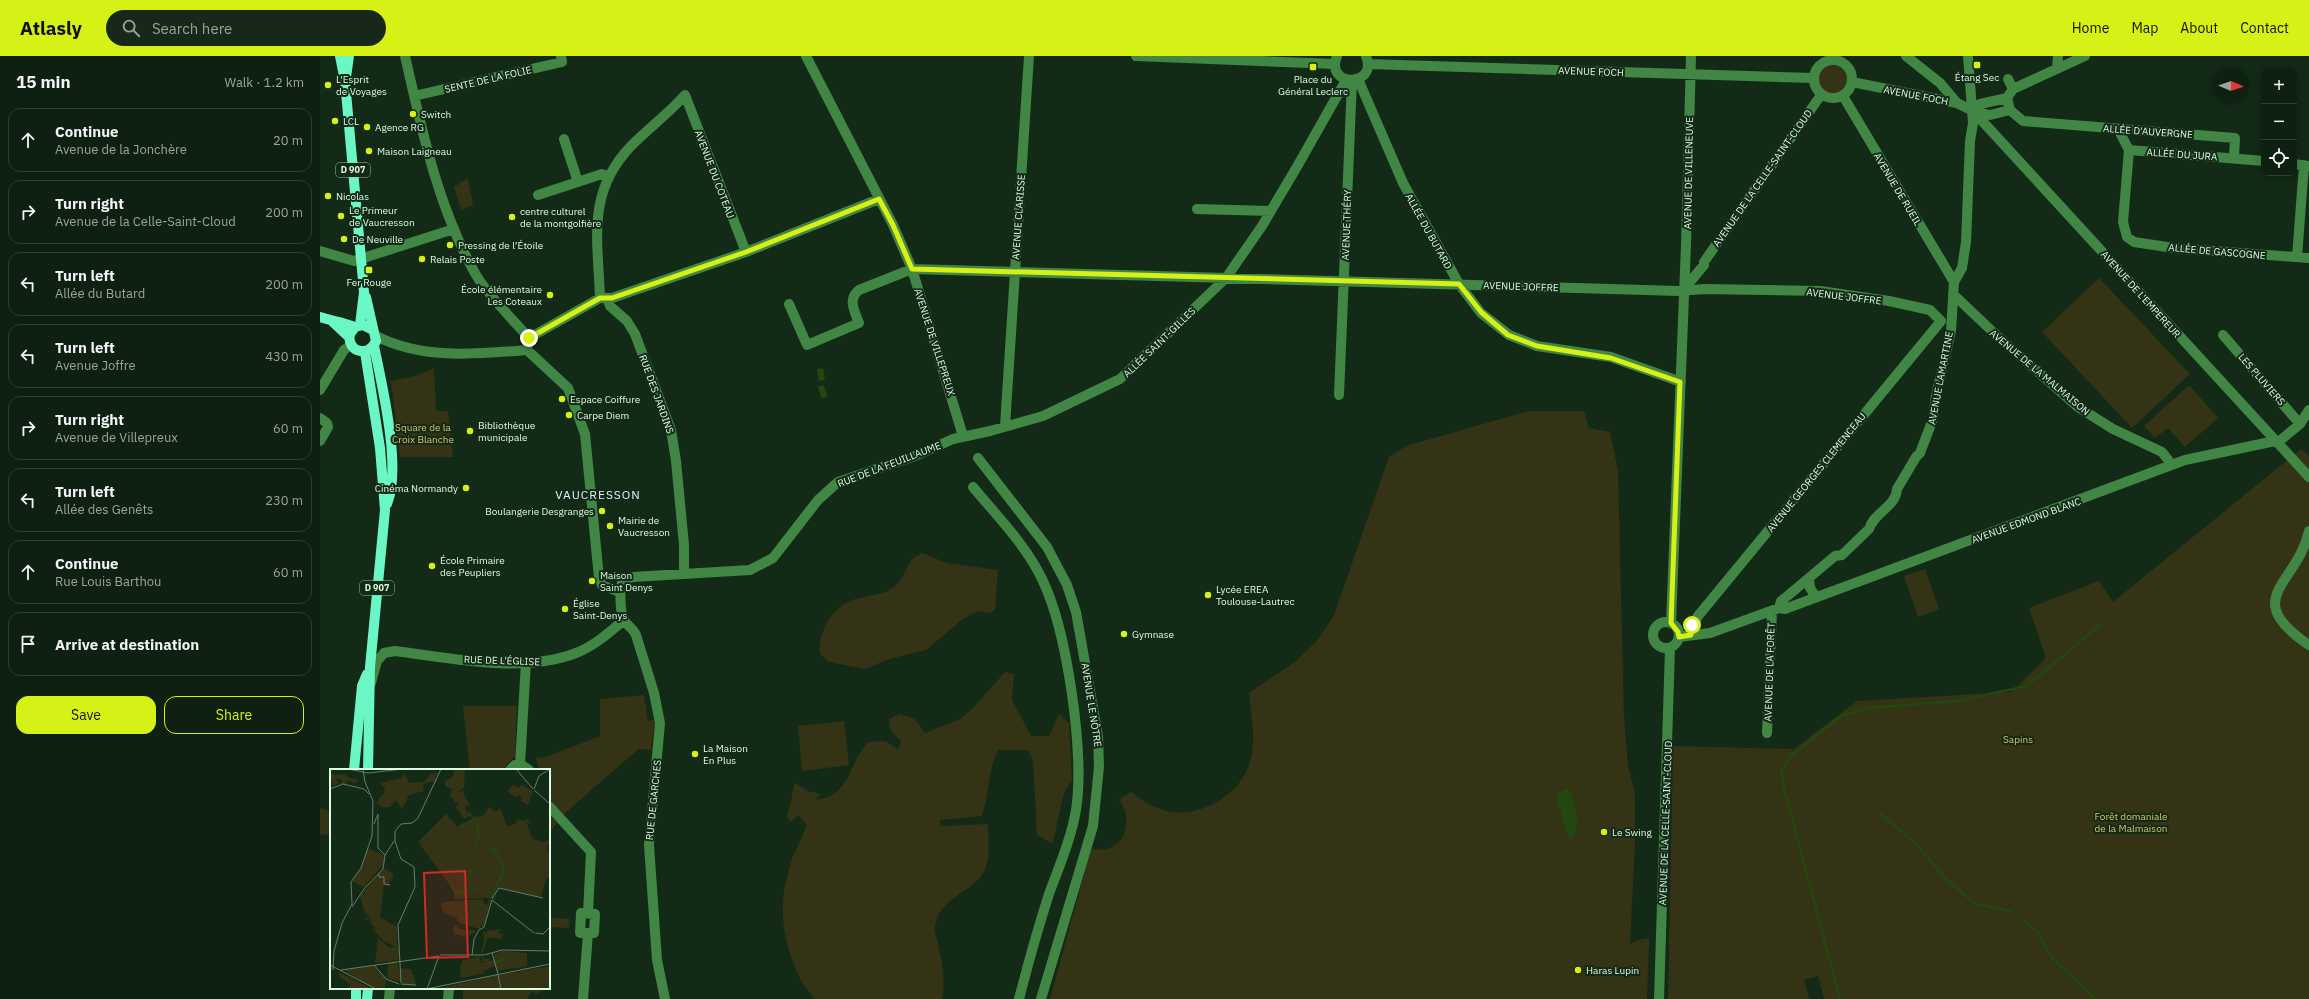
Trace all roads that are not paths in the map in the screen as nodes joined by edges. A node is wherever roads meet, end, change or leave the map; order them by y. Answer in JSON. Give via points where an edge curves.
{"nodes":[{"id":1,"x":340,"y":56,"type":"edge"},
{"id":2,"x":349,"y":56,"type":"edge"},
{"id":3,"x":405,"y":56,"type":"edge"},
{"id":4,"x":806,"y":56,"type":"edge"},
{"id":5,"x":1029,"y":56,"type":"edge"},
{"id":6,"x":1136,"y":56,"type":"edge"},
{"id":7,"x":1691,"y":56,"type":"edge"},
{"id":8,"x":1906,"y":56,"type":"edge"},
{"id":9,"x":1968,"y":56,"type":"edge"},
{"id":10,"x":2058,"y":56,"type":"edge"},
{"id":11,"x":2080,"y":57,"type":"edge"},
{"id":12,"x":561,"y":59,"type":"edge"},
{"id":13,"x":1821,"y":59,"type":"edge"},
{"id":14,"x":1336,"y":60,"type":"edge"},
{"id":15,"x":1367,"y":60,"type":"edge"},
{"id":16,"x":1847,"y":60,"type":"edge"},
{"id":17,"x":2057,"y":69,"type":"junction"},
{"id":18,"x":1690,"y":74,"type":"junction"},
{"id":19,"x":1813,"y":78,"type":"junction"},
{"id":20,"x":2008,"y":79,"type":"dead end"},
{"id":21,"x":345,"y":80,"type":"junction"},
{"id":22,"x":1352,"y":80,"type":"junction"},
{"id":23,"x":1852,"y":82,"type":"junction"},
{"id":24,"x":2010,"y":94,"type":"junction"},
{"id":25,"x":1821,"y":95,"type":"junction"},
{"id":26,"x":414,"y":96,"type":"junction"},
{"id":27,"x":1843,"y":96,"type":"junction"},
{"id":28,"x":1957,"y":103,"type":"junction"},
{"id":29,"x":2010,"y":110,"type":"junction"},
{"id":30,"x":1973,"y":111,"type":"junction"},
{"id":31,"x":2118,"y":129,"type":"junction"},
{"id":32,"x":564,"y":139,"type":"dead end"},
{"id":33,"x":2129,"y":150,"type":"junction"},
{"id":34,"x":2234,"y":158,"type":"junction"},
{"id":35,"x":2261,"y":161,"type":"edge"},
{"id":36,"x":2302,"y":165,"type":"edge"},
{"id":37,"x":609,"y":177,"type":"junction"},
{"id":38,"x":578,"y":182,"type":"junction"},
{"id":39,"x":538,"y":195,"type":"dead end"},
{"id":40,"x":879,"y":199,"type":"junction"},
{"id":41,"x":1197,"y":210,"type":"dead end"},
{"id":42,"x":1271,"y":211,"type":"junction"},
{"id":43,"x":454,"y":229,"type":"junction"},
{"id":44,"x":320,"y":251,"type":"edge"},
{"id":45,"x":746,"y":252,"type":"junction"},
{"id":46,"x":2297,"y":257,"type":"junction"},
{"id":47,"x":2309,"y":258,"type":"edge"},
{"id":48,"x":362,"y":260,"type":"junction"},
{"id":49,"x":1704,"y":262,"type":"junction"},
{"id":50,"x":1685,"y":263,"type":"junction"},
{"id":51,"x":912,"y":269,"type":"junction"},
{"id":52,"x":1015,"y":271,"type":"junction"},
{"id":53,"x":1226,"y":278,"type":"junction"},
{"id":54,"x":1344,"y":281,"type":"junction"},
{"id":55,"x":1954,"y":282,"type":"junction"},
{"id":56,"x":1459,"y":284,"type":"junction"},
{"id":57,"x":1684,"y":290,"type":"junction"},
{"id":58,"x":364,"y":292,"type":"junction"},
{"id":59,"x":1953,"y":294,"type":"junction"},
{"id":60,"x":603,"y":298,"type":"junction"},
{"id":61,"x":789,"y":304,"type":"dead end"},
{"id":62,"x":320,"y":317,"type":"edge"},
{"id":63,"x":332,"y":321,"type":"junction"},
{"id":64,"x":1946,"y":321,"type":"junction"},
{"id":65,"x":357,"y":326,"type":"junction"},
{"id":66,"x":2223,"y":335,"type":"dead end"},
{"id":67,"x":375,"y":337,"type":"junction"},
{"id":68,"x":529,"y":338,"type":"junction"},
{"id":69,"x":350,"y":341,"type":"junction"},
{"id":70,"x":527,"y":350,"type":"junction"},
{"id":71,"x":365,"y":352,"type":"junction"},
{"id":72,"x":1680,"y":382,"type":"junction"},
{"id":73,"x":320,"y":390,"type":"edge"},
{"id":74,"x":1339,"y":395,"type":"dead end"},
{"id":75,"x":2309,"y":410,"type":"edge"},
{"id":76,"x":320,"y":418,"type":"edge"},
{"id":77,"x":2300,"y":424,"type":"junction"},
{"id":78,"x":1005,"y":426,"type":"junction"},
{"id":79,"x":963,"y":436,"type":"junction"},
{"id":80,"x":320,"y":441,"type":"edge"},
{"id":81,"x":2276,"y":442,"type":"junction"},
{"id":82,"x":978,"y":458,"type":"dead end"},
{"id":83,"x":2172,"y":465,"type":"junction"},
{"id":84,"x":2309,"y":477,"type":"edge"},
{"id":85,"x":973,"y":487,"type":"dead end"},
{"id":86,"x":385,"y":510,"type":"junction"},
{"id":87,"x":2309,"y":531,"type":"edge"},
{"id":88,"x":684,"y":574,"type":"junction"},
{"id":89,"x":1810,"y":577,"type":"junction"},
{"id":90,"x":619,"y":592,"type":"junction"},
{"id":91,"x":1816,"y":598,"type":"junction"},
{"id":92,"x":1776,"y":610,"type":"junction"},
{"id":93,"x":624,"y":620,"type":"junction"},
{"id":94,"x":1671,"y":623,"type":"junction"},
{"id":95,"x":1691,"y":635,"type":"junction"},
{"id":96,"x":1679,"y":637,"type":"junction"},
{"id":97,"x":2309,"y":646,"type":"edge"},
{"id":98,"x":1670,"y":648,"type":"junction"},
{"id":99,"x":526,"y":662,"type":"junction"},
{"id":100,"x":370,"y":667,"type":"junction"},
{"id":101,"x":369,"y":688,"type":"junction"},
{"id":102,"x":1767,"y":733,"type":"dead end"},
{"id":103,"x":524,"y":767,"type":"edge"},
{"id":104,"x":354,"y":769,"type":"edge"},
{"id":105,"x":368,"y":769,"type":"edge"},
{"id":106,"x":511,"y":769,"type":"edge"},
{"id":107,"x":550,"y":807,"type":"edge"},
{"id":108,"x":390,"y":989,"type":"edge"},
{"id":109,"x":449,"y":989,"type":"edge"},
{"id":110,"x":389,"y":999,"type":"edge"},
{"id":111,"x":448,"y":999,"type":"edge"},
{"id":112,"x":582,"y":999,"type":"edge"},
{"id":113,"x":665,"y":999,"type":"edge"},
{"id":114,"x":1019,"y":999,"type":"edge"},
{"id":115,"x":1041,"y":999,"type":"edge"},
{"id":116,"x":1659,"y":999,"type":"edge"}],
"edges":[{"from":1,"to":21,"type":"main road","number":"D 907"},
{"from":2,"to":21,"type":"main road","number":"D 907"},
{"from":3,"to":26,"type":"street"},
{"from":4,"to":40,"type":"street","name":"AVENUE DE VILLEPREUX"},
{"from":5,"to":52,"type":"street","name":"AVENUE CLARISSE"},
{"from":6,"to":14,"type":"street"},
{"from":7,"to":18,"type":"street","name":"AVENUE DE VILLENEUVE"},
{"from":8,"to":28,"type":"street","via":[[1940,83]]},
{"from":9,"to":30,"type":"street","name":"AVENUE LAMARTINE"},
{"from":10,"to":17,"type":"street"},
{"from":11,"to":17,"type":"street"},
{"from":12,"to":26,"type":"street","name":"SENTE DE LA FOLIE"},
{"from":13,"to":16,"type":"street"},
{"from":13,"to":19,"type":"street"},
{"from":14,"to":22,"type":"street","via":[[1338,74]]},
{"from":15,"to":18,"type":"street","name":"AVENUE FOCH"},
{"from":15,"to":22,"type":"street","via":[[1365,74]]},
{"from":16,"to":23,"type":"street"},
{"from":17,"to":24,"type":"street"},
{"from":18,"to":19,"type":"street","name":"AVENUE FOCH"},
{"from":18,"to":50,"type":"street","name":"AVENUE DE VILLENEUVE"},
{"from":19,"to":25,"type":"street","via":[[1815,87]]},
{"from":20,"to":24,"type":"street"},
{"from":21,"to":48,"type":"main road","number":"D 907"},
{"from":22,"to":42,"type":"street","name":"ALLÉE SAINT-GILLES"},
{"from":22,"to":54,"type":"street","name":"AVENUE THÉRY"},
{"from":22,"to":56,"type":"street","name":"ALLÉE DU BUTARD","via":[[1403,183]]},
{"from":23,"to":27,"type":"street"},
{"from":23,"to":28,"type":"street","name":"AVENUE FOCH"},
{"from":24,"to":29,"type":"street"},
{"from":24,"to":30,"type":"street","via":[[1980,104]]},
{"from":25,"to":27,"type":"street","via":[[1834,99]]},
{"from":25,"to":49,"type":"street","name":"AVENUE DE LA CELLE-SAINT-CLOUD"},
{"from":26,"to":43,"type":"street","via":[[437,186]]},
{"from":27,"to":55,"type":"street","name":"AVENUE DE RUEIL"},
{"from":28,"to":30,"type":"street"},
{"from":29,"to":30,"type":"street","via":[[1990,115]]},
{"from":29,"to":31,"type":"street","name":"ALLÉE D'AUVERGNE","via":[[2024,121]]},
{"from":30,"to":55,"type":"street","name":"AVENUE LAMARTINE","via":[[1966,242],[1962,268]]},
{"from":30,"to":81,"type":"street","name":"AVENUE DE L'EMPEREUR"},
{"from":31,"to":33,"type":"street"},
{"from":31,"to":34,"type":"street","name":"ALLÉE D'AUVERGNE","via":[[2235,138]]},
{"from":32,"to":38,"type":"street"},
{"from":33,"to":34,"type":"street","name":"ALLÉE DU JURA"},
{"from":33,"to":46,"type":"street","name":"ALLÉE DE GASCOGNE","via":[[2123,222],[2128,236],[2134,242],[2142,245]]},
{"from":34,"to":35,"type":"street","name":"ALLÉE DU JURA"},
{"from":36,"to":46,"type":"street"},
{"from":37,"to":38,"type":"street","via":[[602,174]]},
{"from":37,"to":45,"type":"street","name":"AVENUE DU COTEAU","via":[[631,146],[685,95]]},
{"from":37,"to":60,"type":"street","via":[[596,223]]},
{"from":38,"to":39,"type":"street"},
{"from":40,"to":45,"type":"street"},
{"from":40,"to":51,"type":"street","name":"AVENUE DE VILLEPREUX"},
{"from":41,"to":42,"type":"street"},
{"from":42,"to":53,"type":"street","name":"ALLÉE SAINT-GILLES"},
{"from":43,"to":48,"type":"street"},
{"from":43,"to":68,"type":"street","via":[[477,276]]},
{"from":44,"to":48,"type":"street","via":[[350,261]]},
{"from":45,"to":60,"type":"street"},
{"from":46,"to":47,"type":"street","name":"ALLÉE DE GASCOGNE"},
{"from":48,"to":58,"type":"main road","number":"D 907"},
{"from":49,"to":50,"type":"street"},
{"from":49,"to":57,"type":"street","name":"AVENUE DE LA CELLE-SAINT-CLOUD","via":[[1697,276]]},
{"from":50,"to":57,"type":"street","name":"AVENUE DE VILLENEUVE"},
{"from":51,"to":52,"type":"street","name":"AVENUE JOFFRE"},
{"from":51,"to":61,"type":"street","via":[[858,290],[853,294],[852,302],[859,323],[807,345]]},
{"from":51,"to":79,"type":"street","name":"AVENUE DE VILLEPREUX"},
{"from":52,"to":53,"type":"street","name":"AVENUE JOFFRE"},
{"from":52,"to":78,"type":"street","name":"AVENUE CLARISSE"},
{"from":53,"to":54,"type":"street","name":"AVENUE JOFFRE"},
{"from":53,"to":78,"type":"street","name":"ALLÉE SAINT-GILLES","via":[[1120,379],[1043,416]]},
{"from":54,"to":56,"type":"street","name":"AVENUE JOFFRE"},
{"from":54,"to":74,"type":"street","name":"AVENUE THÉRY"},
{"from":55,"to":59,"type":"street","name":"AVENUE LAMARTINE"},
{"from":56,"to":57,"type":"street","name":"AVENUE JOFFRE"},
{"from":56,"to":72,"type":"street","name":"ALLÉE DU BUTARD","via":[[1481,312],[1508,335],[1537,346],[1611,358]]},
{"from":57,"to":64,"type":"street","name":"AVENUE JOFFRE","via":[[1820,291],[1930,310]]},
{"from":57,"to":72,"type":"street"},
{"from":58,"to":65,"type":"main road","number":"D 907"},
{"from":58,"to":67,"type":"main road","number":"D 907"},
{"from":59,"to":64,"type":"street","name":"AVENUE LAMARTINE"},
{"from":59,"to":83,"type":"street","name":"AVENUE DE LA MALMAISON","via":[[2078,407],[2113,430],[2162,452]]},
{"from":60,"to":68,"type":"street"},
{"from":60,"to":88,"type":"street","name":"RUE DES JARDINS","via":[[627,321],[635,334],[671,430],[683,530]]},
{"from":62,"to":63,"type":"main road"},
{"from":63,"to":65,"type":"main road"},
{"from":63,"to":69,"type":"main road"},
{"from":64,"to":89,"type":"street","name":"AVENUE LAMARTINE","via":[[1951,331],[1936,396],[1934,419],[1920,454],[1886,510],[1880,512],[1869,529],[1842,555],[1835,556]]},
{"from":64,"to":95,"type":"street","name":"AVENUE GEORGES CLEMENCEAU","via":[[1698,616],[1692,625]]},
{"from":65,"to":67,"type":"main road","via":[[367,326]]},
{"from":65,"to":69,"type":"main road","number":"D 907"},
{"from":66,"to":77,"type":"street","name":"LES PLUVIERS"},
{"from":67,"to":70,"type":"street","via":[[448,354],[479,355]]},
{"from":67,"to":71,"type":"main road"},
{"from":67,"to":86,"type":"main road","number":"D 907","via":[[391,449],[390,499]]},
{"from":68,"to":70,"type":"street"},
{"from":69,"to":71,"type":"main road","via":[[355,350]]},
{"from":69,"to":73,"type":"street"},
{"from":70,"to":90,"type":"street","via":[[568,388],[576,408],[585,434],[599,578],[602,585]]},
{"from":71,"to":86,"type":"main road","number":"D 907","via":[[380,448]]},
{"from":72,"to":94,"type":"street"},
{"from":75,"to":77,"type":"street"},
{"from":76,"to":80,"type":"street","via":[[328,427]]},
{"from":77,"to":81,"type":"street"},
{"from":78,"to":79,"type":"street","name":"ALLÉE SAINT-GILLES"},
{"from":79,"to":88,"type":"street","name":"RUE DE LA FEUILLAUME","via":[[915,456],[838,482],[818,500],[773,558],[750,570]]},
{"from":81,"to":83,"type":"street","name":"AVENUE EDMOND BLANC","via":[[2201,456]]},
{"from":81,"to":84,"type":"street","name":"AVENUE DE L'EMPEREUR"},
{"from":82,"to":115,"type":"street","name":"AVENUE LE NÔTRE","via":[[1047,547],[1067,585],[1076,612],[1098,736],[1099,767],[1093,826]]},
{"from":83,"to":91,"type":"street","name":"AVENUE EDMOND BLANC"},
{"from":85,"to":114,"type":"street","name":"AVENUE LE NÔTRE","via":[[1042,578],[1056,616],[1064,650],[1076,730],[1076,810],[1072,830],[1036,938]]},
{"from":86,"to":100,"type":"main road","number":"D 907"},
{"from":87,"to":97,"type":"street","via":[[2298,561],[2281,584],[2274,600],[2275,612],[2280,622]]},
{"from":88,"to":90,"type":"street","name":"RUE DE LA FEUILLAUME","via":[[628,578],[623,580]]},
{"from":89,"to":91,"type":"street","via":[[1810,588]]},
{"from":89,"to":92,"type":"street","name":"AVENUE LAMARTINE","via":[[1781,601]]},
{"from":90,"to":93,"type":"street","name":"RUE DE GARCHES"},
{"from":91,"to":92,"type":"street","name":"AVENUE EDMOND BLANC"},
{"from":92,"to":95,"type":"street","name":"AVENUE EDMOND BLANC","via":[[1710,633]]},
{"from":92,"to":102,"type":"street","name":"AVENUE DE LA FORÊT"},
{"from":93,"to":99,"type":"street","name":"RUE DE L'ÉGLISE","via":[[610,633],[578,652],[553,660]]},
{"from":93,"to":113,"type":"street","name":"RUE DE GARCHES","via":[[633,628],[636,635],[654,693],[660,723],[649,845],[658,960]]},
{"from":94,"to":96,"type":"street"},
{"from":94,"to":98,"type":"street","via":[[1660,624],[1653,632],[1655,643],[1659,647]]},
{"from":95,"to":96,"type":"street","name":"AVENUE EDMOND BLANC"},
{"from":96,"to":98,"type":"street"},
{"from":98,"to":116,"type":"street","name":"AVENUE DE LA CELLE-SAINT-CLOUD"},
{"from":99,"to":101,"type":"street","name":"RUE DE L'ÉGLISE","via":[[482,661],[395,651],[384,653]]},
{"from":99,"to":103,"type":"street"},
{"from":100,"to":101,"type":"main road","number":"D 907"},
{"from":100,"to":104,"type":"main road","number":"D 907","via":[[362,686]]},
{"from":101,"to":105,"type":"main road","number":"D 907"},
{"from":103,"to":106,"type":"street","via":[[514,765]]},
{"from":107,"to":112,"type":"street","via":[[591,852],[588,913],[595,914],[594,933],[588,933]]},
{"from":108,"to":110,"type":"street"},
{"from":109,"to":111,"type":"street"}]}
